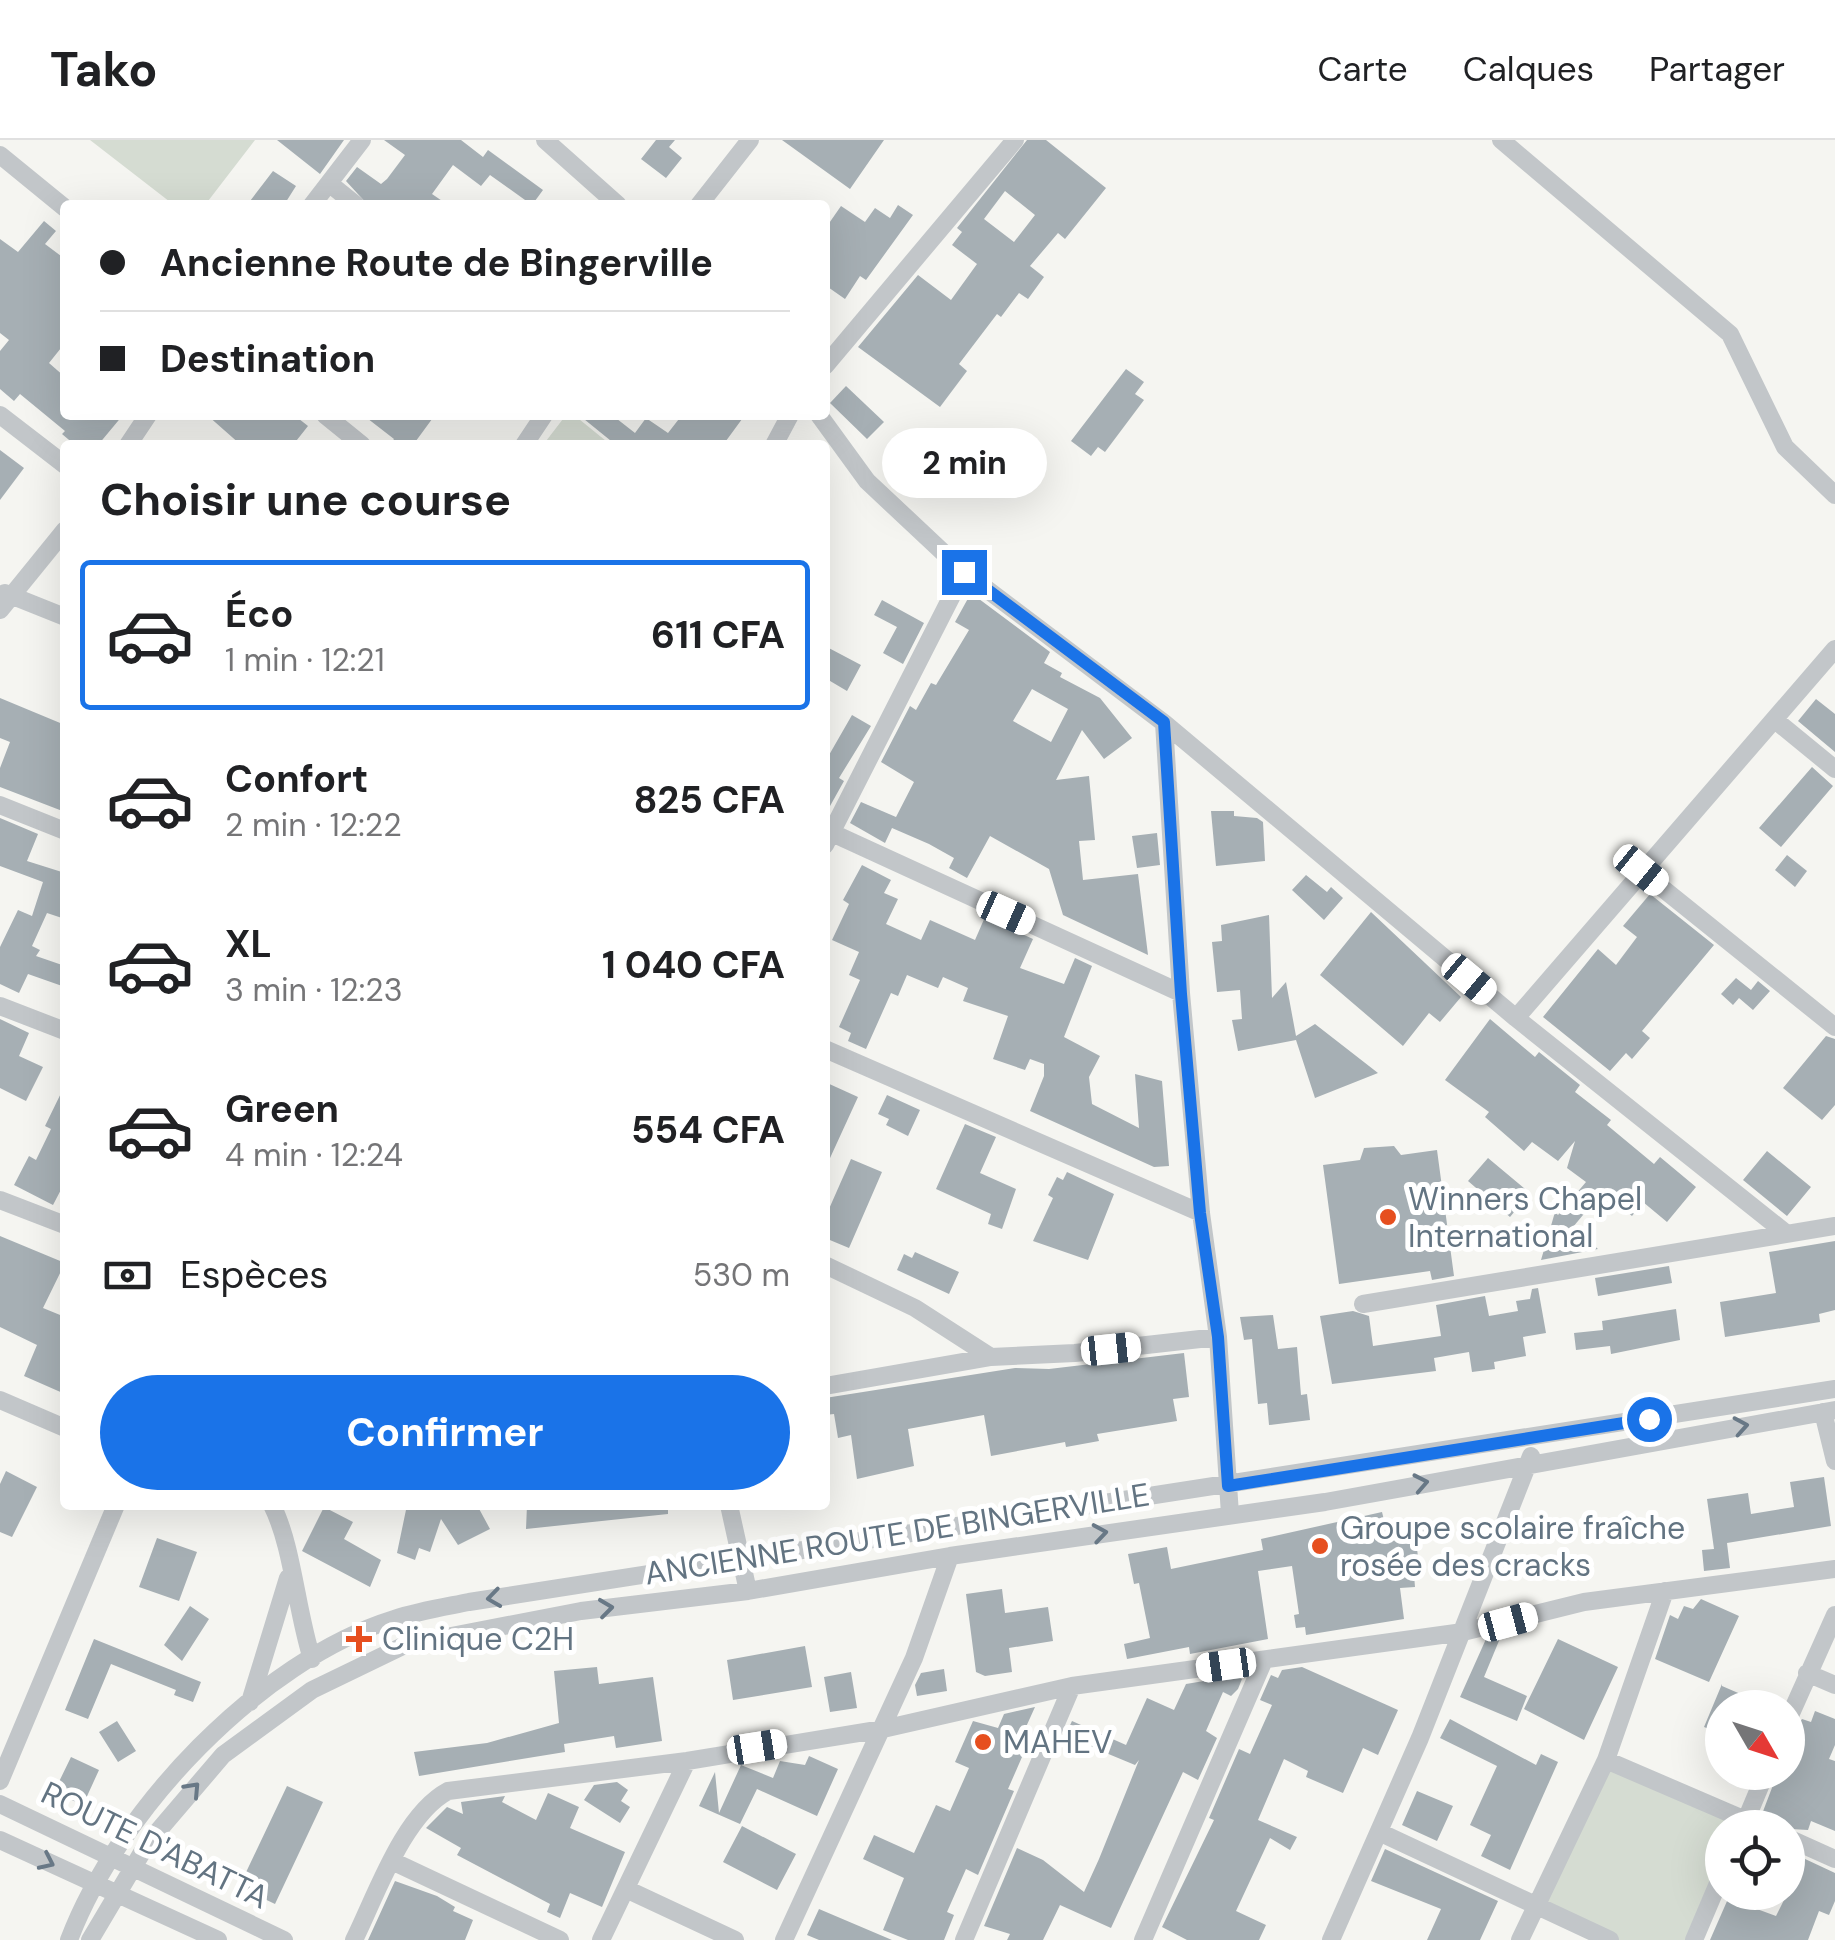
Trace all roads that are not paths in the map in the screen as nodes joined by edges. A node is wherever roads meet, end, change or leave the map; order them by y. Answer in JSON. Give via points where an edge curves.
{"nodes":[{"id":1,"x":362,"y":140,"type":"edge"},
{"id":2,"x":545,"y":140,"type":"edge"},
{"id":3,"x":750,"y":140,"type":"edge"},
{"id":4,"x":1014,"y":140,"type":"edge"},
{"id":5,"x":1500,"y":140,"type":"edge"},
{"id":6,"x":0,"y":155,"type":"edge"},
{"id":7,"x":330,"y":184,"type":"junction"},
{"id":8,"x":316,"y":200,"type":"edge"},
{"id":9,"x":350,"y":200,"type":"edge"},
{"id":10,"x":612,"y":200,"type":"edge"},
{"id":11,"x":703,"y":200,"type":"edge"},
{"id":12,"x":60,"y":204,"type":"edge"},
{"id":13,"x":830,"y":360,"type":"edge"},
{"id":14,"x":0,"y":415,"type":"edge"},
{"id":15,"x":331,"y":420,"type":"edge"},
{"id":16,"x":823,"y":420,"type":"edge"},
{"id":17,"x":356,"y":440,"type":"edge"},
{"id":18,"x":60,"y":461,"type":"edge"},
{"id":19,"x":1835,"y":495,"type":"edge"},
{"id":20,"x":60,"y":536,"type":"edge"},
{"id":21,"x":964,"y":572,"type":"junction"},
{"id":22,"x":4,"y":599,"type":"edge"},
{"id":23,"x":60,"y":615,"type":"edge"},
{"id":24,"x":1835,"y":649,"type":"edge"},
{"id":25,"x":1775,"y":720,"type":"junction"},
{"id":26,"x":1164,"y":722,"type":"junction"},
{"id":27,"x":1835,"y":769,"type":"edge"},
{"id":28,"x":0,"y":805,"type":"edge"},
{"id":29,"x":60,"y":829,"type":"edge"},
{"id":30,"x":830,"y":835,"type":"edge"},
{"id":31,"x":830,"y":840,"type":"edge"},
{"id":32,"x":1641,"y":870,"type":"junction"},
{"id":33,"x":1181,"y":994,"type":"junction"},
{"id":34,"x":0,"y":1006,"type":"edge"},
{"id":35,"x":1516,"y":1018,"type":"junction"},
{"id":36,"x":1835,"y":1027,"type":"edge"},
{"id":37,"x":60,"y":1030,"type":"edge"},
{"id":38,"x":830,"y":1051,"type":"edge"},
{"id":39,"x":0,"y":1200,"type":"edge"},
{"id":40,"x":1200,"y":1213,"type":"junction"},
{"id":41,"x":60,"y":1223,"type":"edge"},
{"id":42,"x":1835,"y":1226,"type":"edge"},
{"id":43,"x":1787,"y":1234,"type":"junction"},
{"id":44,"x":830,"y":1266,"type":"edge"},
{"id":45,"x":1363,"y":1304,"type":"dead end"},
{"id":46,"x":1218,"y":1337,"type":"junction"},
{"id":47,"x":992,"y":1357,"type":"junction"},
{"id":48,"x":830,"y":1385,"type":"edge"},
{"id":49,"x":1835,"y":1389,"type":"edge"},
{"id":50,"x":0,"y":1400,"type":"edge"},
{"id":51,"x":1829,"y":1411,"type":"edge"},
{"id":52,"x":60,"y":1426,"type":"edge"},
{"id":53,"x":1537,"y":1436,"type":"junction"},
{"id":54,"x":1835,"y":1461,"type":"edge"},
{"id":55,"x":1528,"y":1462,"type":"junction"},
{"id":56,"x":1228,"y":1486,"type":"junction"},
{"id":57,"x":114,"y":1510,"type":"edge"},
{"id":58,"x":275,"y":1510,"type":"edge"},
{"id":59,"x":731,"y":1510,"type":"edge"},
{"id":60,"x":1230,"y":1514,"type":"junction"},
{"id":61,"x":950,"y":1556,"type":"junction"},
{"id":62,"x":743,"y":1560,"type":"junction"},
{"id":63,"x":1835,"y":1569,"type":"edge"},
{"id":64,"x":289,"y":1573,"type":"junction"},
{"id":65,"x":748,"y":1591,"type":"junction"},
{"id":66,"x":1665,"y":1591,"type":"junction"},
{"id":67,"x":1835,"y":1616,"type":"edge"},
{"id":68,"x":1463,"y":1632,"type":"junction"},
{"id":69,"x":312,"y":1658,"type":"junction"},
{"id":70,"x":1264,"y":1660,"type":"junction"},
{"id":71,"x":1807,"y":1673,"type":"junction"},
{"id":72,"x":1835,"y":1685,"type":"edge"},
{"id":73,"x":1072,"y":1686,"type":"junction"},
{"id":74,"x":1800,"y":1690,"type":"edge"},
{"id":75,"x":250,"y":1702,"type":"junction"},
{"id":76,"x":883,"y":1729,"type":"junction"},
{"id":77,"x":687,"y":1760,"type":"junction"},
{"id":78,"x":1606,"y":1760,"type":"junction"},
{"id":79,"x":0,"y":1781,"type":"edge"},
{"id":80,"x":0,"y":1804,"type":"edge"},
{"id":81,"x":1718,"y":1810,"type":"edge"},
{"id":82,"x":1379,"y":1832,"type":"junction"},
{"id":83,"x":0,"y":1840,"type":"edge"},
{"id":84,"x":1805,"y":1845,"type":"edge"},
{"id":85,"x":110,"y":1854,"type":"junction"},
{"id":86,"x":1835,"y":1858,"type":"edge"},
{"id":87,"x":392,"y":1861,"type":"junction"},
{"id":88,"x":132,"y":1866,"type":"junction"},
{"id":89,"x":94,"y":1884,"type":"junction"},
{"id":90,"x":626,"y":1889,"type":"junction"},
{"id":91,"x":114,"y":1895,"type":"junction"},
{"id":92,"x":1536,"y":1904,"type":"junction"},
{"id":93,"x":1707,"y":1910,"type":"edge"},
{"id":94,"x":69,"y":1940,"type":"edge"},
{"id":95,"x":90,"y":1940,"type":"edge"},
{"id":96,"x":218,"y":1940,"type":"edge"},
{"id":97,"x":284,"y":1940,"type":"edge"},
{"id":98,"x":354,"y":1940,"type":"edge"},
{"id":99,"x":560,"y":1940,"type":"edge"},
{"id":100,"x":601,"y":1940,"type":"edge"},
{"id":101,"x":735,"y":1940,"type":"edge"},
{"id":102,"x":784,"y":1940,"type":"edge"},
{"id":103,"x":964,"y":1940,"type":"edge"},
{"id":104,"x":1144,"y":1940,"type":"edge"},
{"id":105,"x":1331,"y":1940,"type":"edge"},
{"id":106,"x":1520,"y":1940,"type":"edge"},
{"id":107,"x":1610,"y":1940,"type":"edge"},
{"id":108,"x":1694,"y":1940,"type":"edge"}],
"edges":[{"from":1,"to":7,"type":"street"},
{"from":2,"to":10,"type":"street"},
{"from":3,"to":11,"type":"street"},
{"from":4,"to":13,"type":"street"},
{"from":5,"to":19,"type":"street","via":[[1730,334],[1785,447]]},
{"from":6,"to":12,"type":"street"},
{"from":7,"to":8,"type":"street"},
{"from":7,"to":9,"type":"street"},
{"from":14,"to":18,"type":"street"},
{"from":15,"to":17,"type":"street"},
{"from":16,"to":21,"type":"street","via":[[867,481]]},
{"from":20,"to":22,"type":"street"},
{"from":21,"to":26,"type":"street"},
{"from":21,"to":30,"type":"street"},
{"from":22,"to":23,"type":"street"},
{"from":24,"to":25,"type":"street"},
{"from":25,"to":27,"type":"street"},
{"from":25,"to":32,"type":"street"},
{"from":26,"to":33,"type":"street"},
{"from":26,"to":35,"type":"street"},
{"from":28,"to":29,"type":"street"},
{"from":31,"to":33,"type":"street"},
{"from":32,"to":35,"type":"street"},
{"from":32,"to":36,"type":"street"},
{"from":33,"to":40,"type":"street"},
{"from":34,"to":37,"type":"street"},
{"from":35,"to":43,"type":"street"},
{"from":38,"to":40,"type":"street"},
{"from":39,"to":41,"type":"street"},
{"from":40,"to":46,"type":"street"},
{"from":42,"to":43,"type":"street"},
{"from":43,"to":45,"type":"street"},
{"from":44,"to":47,"type":"street","via":[[915,1308]]},
{"from":46,"to":47,"type":"street"},
{"from":46,"to":56,"type":"street"},
{"from":47,"to":48,"type":"street"},
{"from":49,"to":53,"type":"street","name":"ANCIENNE ROUTE DE BINGERVILLE"},
{"from":50,"to":52,"type":"street"},
{"from":51,"to":54,"type":"street"},
{"from":55,"to":51,"type":"street","name":"ANCIENNE ROUTE DE BINGERVILLE","one_way":true},
{"from":53,"to":55,"type":"street"},
{"from":53,"to":56,"type":"street","name":"ANCIENNE ROUTE DE BINGERVILLE"},
{"from":60,"to":55,"type":"street","name":"ANCIENNE ROUTE DE BINGERVILLE","one_way":true},
{"from":55,"to":68,"type":"street"},
{"from":56,"to":60,"type":"street"},
{"from":56,"to":62,"type":"street","name":"ANCIENNE ROUTE DE BINGERVILLE"},
{"from":57,"to":79,"type":"street"},
{"from":58,"to":64,"type":"street","via":[[286,1532]]},
{"from":59,"to":62,"type":"street"},
{"from":61,"to":60,"type":"street","name":"ANCIENNE ROUTE DE BINGERVILLE","one_way":true},
{"from":61,"to":65,"type":"street","name":"ANCIENNE ROUTE DE BINGERVILLE"},
{"from":61,"to":76,"type":"street"},
{"from":62,"to":65,"type":"street"},
{"from":62,"to":69,"type":"street","name":"ANCIENNE ROUTE DE BINGERVILLE","one_way":true,"via":[[411,1615]]},
{"from":63,"to":66,"type":"street"},
{"from":64,"to":69,"type":"street"},
{"from":64,"to":75,"type":"street"},
{"from":88,"to":65,"type":"street","name":"ANCIENNE ROUTE DE BINGERVILLE","one_way":true,"via":[[223,1755],[276,1713],[355,1666],[405,1645],[489,1626]]},
{"from":66,"to":68,"type":"street","via":[[1584,1602]]},
{"from":66,"to":78,"type":"street"},
{"from":67,"to":71,"type":"street"},
{"from":68,"to":70,"type":"street"},
{"from":68,"to":82,"type":"street"},
{"from":69,"to":75,"type":"street","name":"ANCIENNE ROUTE DE BINGERVILLE"},
{"from":70,"to":73,"type":"street"},
{"from":70,"to":104,"type":"street"},
{"from":71,"to":72,"type":"street"},
{"from":71,"to":74,"type":"street"},
{"from":73,"to":76,"type":"street"},
{"from":73,"to":103,"type":"street"},
{"from":75,"to":85,"type":"street","name":"ANCIENNE ROUTE DE BINGERVILLE","via":[[154,1796]]},
{"from":76,"to":77,"type":"street"},
{"from":76,"to":102,"type":"street"},
{"from":77,"to":87,"type":"street","via":[[448,1791],[427,1806]]},
{"from":77,"to":90,"type":"street"},
{"from":78,"to":81,"type":"street"},
{"from":78,"to":92,"type":"street"},
{"from":80,"to":85,"type":"street","name":"ROUTE D'ABATTA"},
{"from":82,"to":92,"type":"street"},
{"from":82,"to":105,"type":"street"},
{"from":83,"to":89,"type":"street","name":"ROUTE D'ABATTA","one_way":true},
{"from":84,"to":86,"type":"street"},
{"from":85,"to":88,"type":"street","name":"ROUTE D'ABATTA"},
{"from":85,"to":89,"type":"street","name":"ANCIENNE ROUTE DE BINGERVILLE"},
{"from":87,"to":98,"type":"street"},
{"from":87,"to":99,"type":"street"},
{"from":88,"to":91,"type":"street","name":"ANCIENNE ROUTE DE BINGERVILLE"},
{"from":88,"to":97,"type":"street","name":"ROUTE D'ABATTA"},
{"from":89,"to":91,"type":"street","name":"ROUTE D'ABATTA"},
{"from":89,"to":94,"type":"street","name":"ANCIENNE ROUTE DE BINGERVILLE"},
{"from":90,"to":100,"type":"street"},
{"from":90,"to":101,"type":"street"},
{"from":91,"to":95,"type":"street","name":"ANCIENNE ROUTE DE BINGERVILLE"},
{"from":91,"to":96,"type":"street","name":"ROUTE D'ABATTA"},
{"from":92,"to":106,"type":"street"},
{"from":92,"to":107,"type":"street"},
{"from":93,"to":108,"type":"street"}]}
